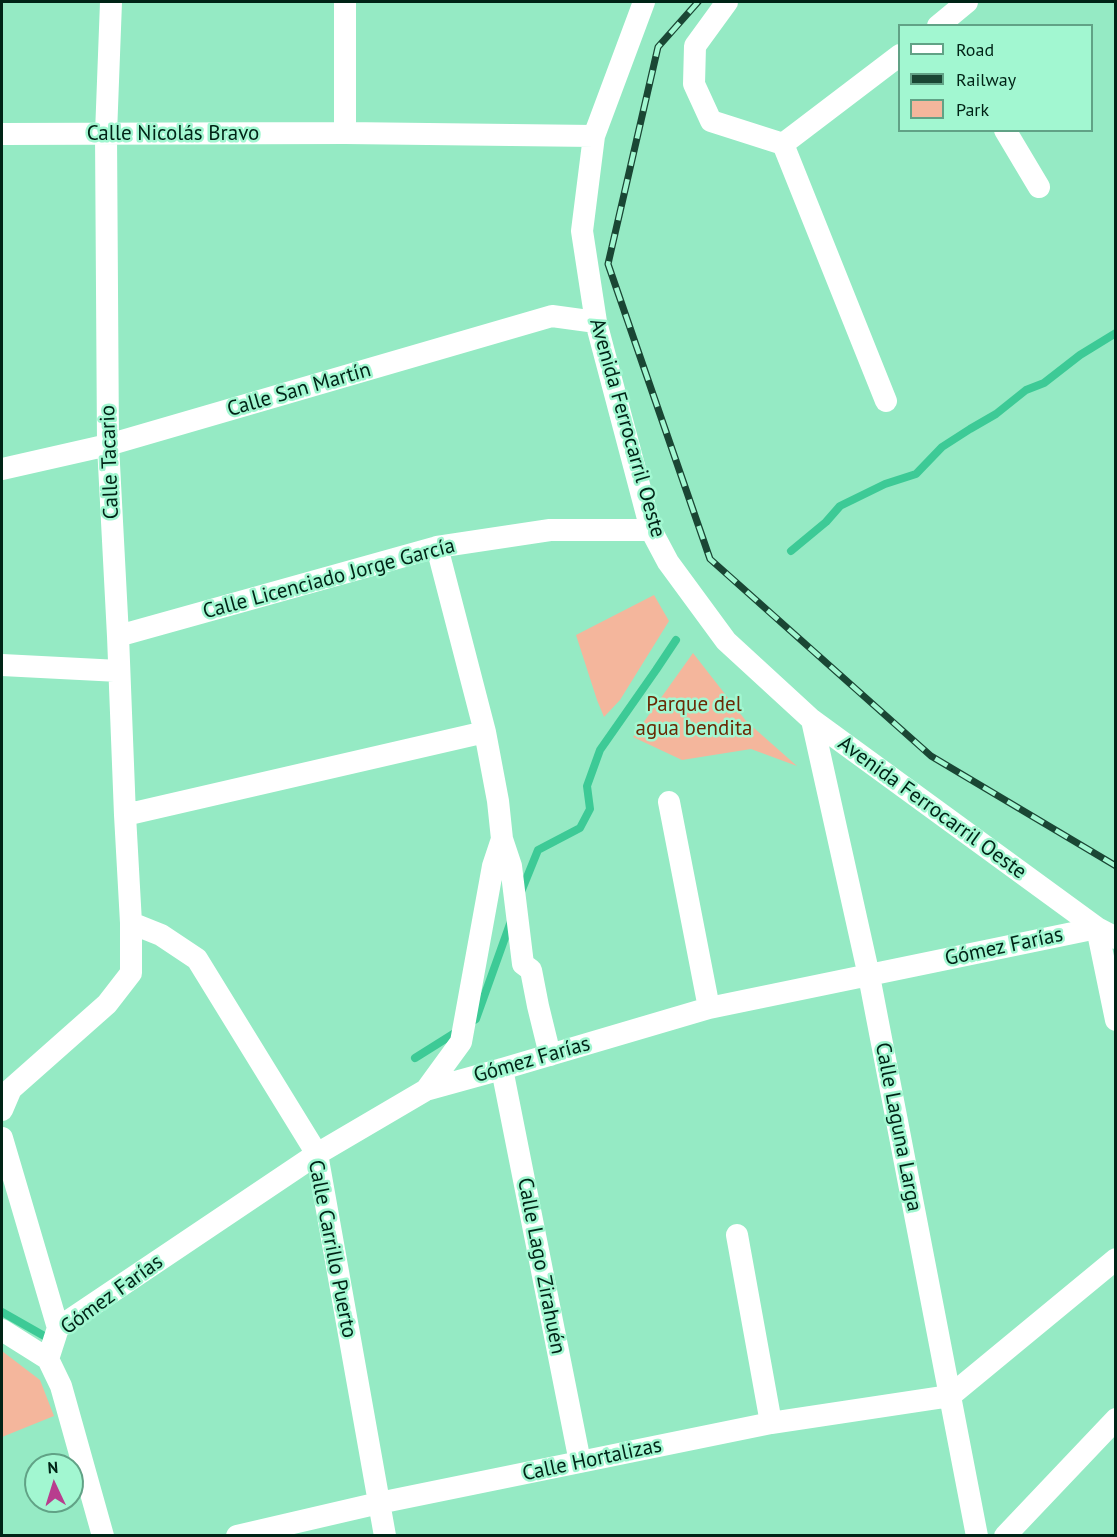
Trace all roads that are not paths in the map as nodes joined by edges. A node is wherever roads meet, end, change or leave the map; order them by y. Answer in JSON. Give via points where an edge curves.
{"nodes":[{"id":1,"x":111,"y":2,"type":"edge"},
{"id":2,"x":345,"y":2,"type":"edge"},
{"id":3,"x":644,"y":2,"type":"edge"},
{"id":4,"x":727,"y":2,"type":"edge"},
{"id":5,"x":967,"y":2,"type":"edge"},
{"id":6,"x":940,"y":24,"type":"edge"},
{"id":7,"x":898,"y":57,"type":"edge"},
{"id":8,"x":1006,"y":132,"type":"edge"},
{"id":9,"x":345,"y":133,"type":"junction"},
{"id":10,"x":2,"y":134,"type":"edge"},
{"id":11,"x":106,"y":134,"type":"junction"},
{"id":12,"x":594,"y":136,"type":"junction"},
{"id":13,"x":783,"y":144,"type":"junction"},
{"id":14,"x":1039,"y":187,"type":"dead end"},
{"id":15,"x":596,"y":322,"type":"junction"},
{"id":16,"x":886,"y":401,"type":"dead end"},
{"id":17,"x":108,"y":445,"type":"junction"},
{"id":18,"x":2,"y":469,"type":"edge"},
{"id":19,"x":651,"y":530,"type":"junction"},
{"id":20,"x":437,"y":547,"type":"junction"},
{"id":21,"x":118,"y":636,"type":"junction"},
{"id":22,"x":2,"y":665,"type":"edge"},
{"id":23,"x":119,"y":671,"type":"junction"},
{"id":24,"x":812,"y":720,"type":"junction"},
{"id":25,"x":485,"y":732,"type":"junction"},
{"id":26,"x":669,"y":802,"type":"dead end"},
{"id":27,"x":125,"y":815,"type":"junction"},
{"id":28,"x":502,"y":866,"type":"junction"},
{"id":29,"x":131,"y":922,"type":"junction"},
{"id":30,"x":1106,"y":933,"type":"edge"},
{"id":31,"x":869,"y":976,"type":"junction"},
{"id":32,"x":709,"y":1008,"type":"junction"},
{"id":33,"x":1116,"y":1020,"type":"edge"},
{"id":34,"x":550,"y":1055,"type":"junction"},
{"id":35,"x":502,"y":1070,"type":"junction"},
{"id":36,"x":426,"y":1090,"type":"junction"},
{"id":37,"x":2,"y":1110,"type":"edge"},
{"id":38,"x":2,"y":1138,"type":"edge"},
{"id":39,"x":317,"y":1155,"type":"junction"},
{"id":40,"x":736,"y":1235,"type":"dead end"},
{"id":41,"x":1116,"y":1259,"type":"edge"},
{"id":42,"x":58,"y":1328,"type":"junction"},
{"id":43,"x":2,"y":1330,"type":"edge"},
{"id":44,"x":48,"y":1359,"type":"junction"},
{"id":45,"x":950,"y":1396,"type":"junction"},
{"id":46,"x":1116,"y":1419,"type":"edge"},
{"id":47,"x":771,"y":1423,"type":"junction"},
{"id":48,"x":580,"y":1462,"type":"junction"},
{"id":49,"x":379,"y":1503,"type":"junction"},
{"id":50,"x":103,"y":1536,"type":"edge"},
{"id":51,"x":237,"y":1536,"type":"edge"},
{"id":52,"x":385,"y":1536,"type":"edge"},
{"id":53,"x":977,"y":1536,"type":"edge"},
{"id":54,"x":1005,"y":1536,"type":"edge"}],
"edges":[{"from":1,"to":11,"type":"street","name":"Calle Tacario"},
{"from":2,"to":9,"type":"street"},
{"from":3,"to":12,"type":"street","name":"Avenida Ferrocarril Oeste"},
{"from":4,"to":13,"type":"street","via":[[695,46],[694,84],[711,121]]},
{"from":5,"to":6,"type":"street"},
{"from":7,"to":13,"type":"street"},
{"from":8,"to":14,"type":"street"},
{"from":9,"to":11,"type":"street","name":"Calle Nicolás Bravo"},
{"from":9,"to":12,"type":"street","name":"Calle Nicolás Bravo"},
{"from":10,"to":11,"type":"street","name":"Calle Nicolás Bravo"},
{"from":11,"to":17,"type":"street","name":"Calle Tacario"},
{"from":12,"to":15,"type":"street","name":"Avenida Ferrocarril Oeste","via":[[582,231]]},
{"from":13,"to":16,"type":"street"},
{"from":15,"to":17,"type":"street","name":"Calle San Martín","via":[[552,316]]},
{"from":15,"to":19,"type":"street","name":"Avenida Ferrocarril Oeste"},
{"from":17,"to":18,"type":"street","name":"Calle San Martín"},
{"from":17,"to":21,"type":"street","name":"Calle Tacario"},
{"from":19,"to":20,"type":"street","name":"Calle Licenciado Jorge García","via":[[550,530]]},
{"from":19,"to":24,"type":"street","name":"Avenida Ferrocarril Oeste","via":[[668,562],[726,641]]},
{"from":20,"to":21,"type":"street","name":"Calle Licenciado Jorge García"},
{"from":20,"to":25,"type":"street"},
{"from":21,"to":23,"type":"street","name":"Calle Tacario"},
{"from":22,"to":23,"type":"street"},
{"from":23,"to":27,"type":"street","name":"Calle Tacario"},
{"from":24,"to":30,"type":"street","name":"Avenida Ferrocarril Oeste"},
{"from":24,"to":31,"type":"street","name":"Calle Laguna Larga"},
{"from":25,"to":27,"type":"street"},
{"from":25,"to":28,"type":"street","via":[[498,801]]},
{"from":26,"to":32,"type":"street"},
{"from":27,"to":29,"type":"street","name":"Calle Tacario"},
{"from":28,"to":34,"type":"street","via":[[523,964],[531,970]]},
{"from":28,"to":36,"type":"street","via":[[461,1042]]},
{"from":29,"to":37,"type":"street","name":"Calle Tacario","via":[[131,972],[107,1004],[11,1089]]},
{"from":29,"to":39,"type":"street","name":"Calle Carrillo Puerto","via":[[161,935],[197,959]]},
{"from":30,"to":31,"type":"street","name":"Gómez Farías"},
{"from":30,"to":33,"type":"street"},
{"from":31,"to":32,"type":"street","name":"Gómez Farías"},
{"from":31,"to":45,"type":"street","name":"Calle Laguna Larga"},
{"from":32,"to":34,"type":"street","name":"Gómez Farías"},
{"from":34,"to":35,"type":"street","name":"Gómez Farías"},
{"from":35,"to":36,"type":"street","name":"Gómez Farías"},
{"from":35,"to":48,"type":"street","name":"Calle Lago Zirahuén"},
{"from":36,"to":39,"type":"street","name":"Gómez Farías"},
{"from":38,"to":42,"type":"street"},
{"from":39,"to":42,"type":"street","name":"Gómez Farías"},
{"from":39,"to":49,"type":"street","name":"Calle Carrillo Puerto"},
{"from":40,"to":47,"type":"street"},
{"from":41,"to":45,"type":"street"},
{"from":42,"to":44,"type":"street","name":"Gómez Farías"},
{"from":43,"to":44,"type":"street"},
{"from":44,"to":50,"type":"street","via":[[61,1386]]},
{"from":45,"to":47,"type":"street","name":"Calle Hortalizas"},
{"from":45,"to":53,"type":"street","name":"Calle Laguna Larga"},
{"from":46,"to":54,"type":"street"},
{"from":47,"to":48,"type":"street","name":"Calle Hortalizas"},
{"from":48,"to":49,"type":"street","name":"Calle Hortalizas"},
{"from":49,"to":51,"type":"street","name":"Calle Hortalizas"},
{"from":49,"to":52,"type":"street","name":"Calle Carrillo Puerto"}]}
